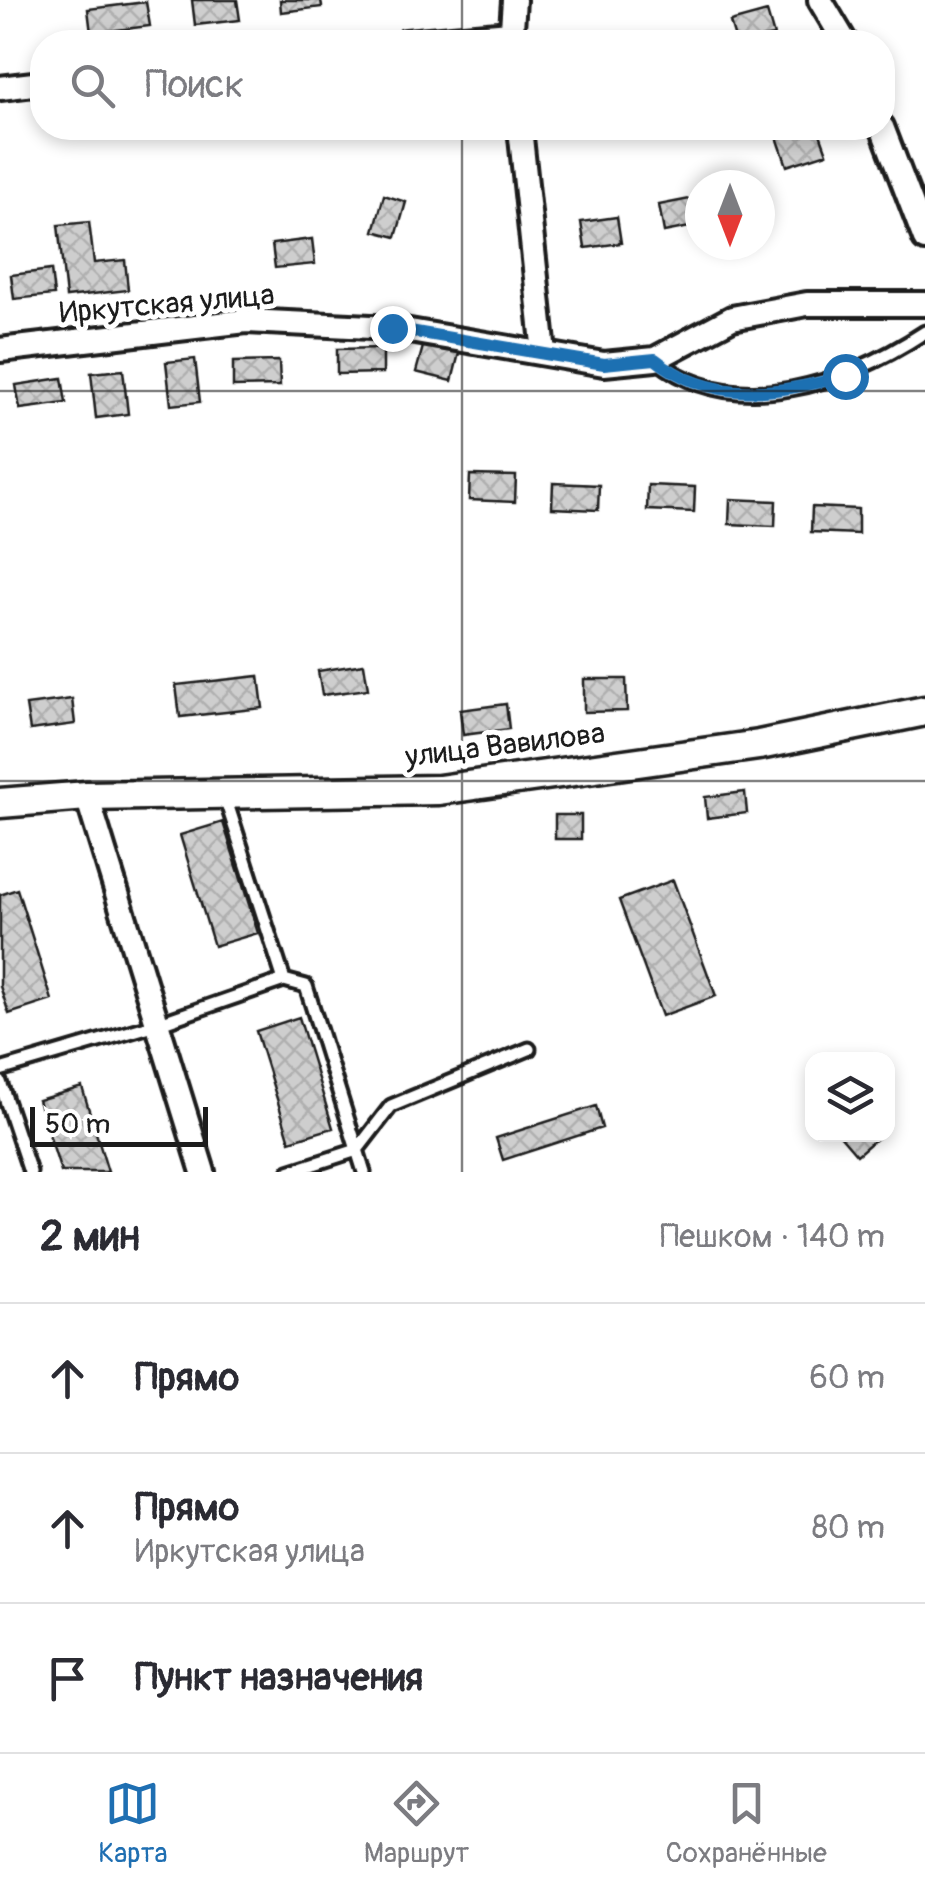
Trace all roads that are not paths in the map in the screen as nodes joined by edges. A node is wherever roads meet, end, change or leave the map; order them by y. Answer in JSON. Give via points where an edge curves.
{"nodes":[{"id":1,"x":514,"y":0,"type":"edge"},
{"id":2,"x":820,"y":0,"type":"edge"},
{"id":3,"x":511,"y":30,"type":"edge"},
{"id":4,"x":838,"y":30,"type":"edge"},
{"id":5,"x":30,"y":84,"type":"edge"},
{"id":6,"x":0,"y":88,"type":"edge"},
{"id":7,"x":521,"y":140,"type":"edge"},
{"id":8,"x":887,"y":140,"type":"edge"},
{"id":9,"x":925,"y":239,"type":"edge"},
{"id":10,"x":925,"y":304,"type":"edge"},
{"id":11,"x":925,"y":332,"type":"edge"},
{"id":12,"x":0,"y":350,"type":"edge"},
{"id":13,"x":544,"y":352,"type":"junction"},
{"id":14,"x":655,"y":359,"type":"junction"},
{"id":15,"x":925,"y":711,"type":"edge"},
{"id":16,"x":224,"y":794,"type":"junction"},
{"id":17,"x":87,"y":796,"type":"junction"},
{"id":18,"x":0,"y":803,"type":"edge"},
{"id":19,"x":284,"y":980,"type":"junction"},
{"id":20,"x":157,"y":1024,"type":"junction"},
{"id":21,"x":528,"y":1050,"type":"dead end"},
{"id":22,"x":0,"y":1070,"type":"edge"},
{"id":23,"x":0,"y":1082,"type":"edge"},
{"id":24,"x":356,"y":1150,"type":"junction"},
{"id":25,"x":30,"y":1172,"type":"edge"},
{"id":26,"x":202,"y":1172,"type":"edge"},
{"id":27,"x":289,"y":1172,"type":"edge"},
{"id":28,"x":364,"y":1172,"type":"edge"}],
"edges":[{"from":1,"to":3,"type":"street"},
{"from":2,"to":4,"type":"street"},
{"from":5,"to":6,"type":"street"},
{"from":7,"to":13,"type":"street"},
{"from":8,"to":9,"type":"street"},
{"from":10,"to":14,"type":"street","name":"Иркутская улица","via":[[806,304],[732,318]]},
{"from":11,"to":14,"type":"lane","via":[[845,376],[790,391],[734,392],[680,379]]},
{"from":12,"to":13,"type":"street","name":"Иркутская улица","via":[[246,321],[392,328]]},
{"from":13,"to":14,"type":"street","name":"Иркутская улица","via":[[604,364]]},
{"from":15,"to":16,"type":"street","name":"улица Вавилова","via":[[760,745],[438,790]]},
{"from":16,"to":17,"type":"street","name":"улица Вавилова"},
{"from":16,"to":19,"type":"lane"},
{"from":17,"to":18,"type":"street","name":"улица Вавилова"},
{"from":17,"to":20,"type":"street"},
{"from":19,"to":20,"type":"lane"},
{"from":19,"to":24,"type":"lane","via":[[306,986]]},
{"from":20,"to":22,"type":"lane"},
{"from":20,"to":26,"type":"street"},
{"from":21,"to":24,"type":"lane","via":[[391,1106]]},
{"from":23,"to":25,"type":"lane"},
{"from":24,"to":27,"type":"lane"},
{"from":24,"to":28,"type":"lane"}]}
